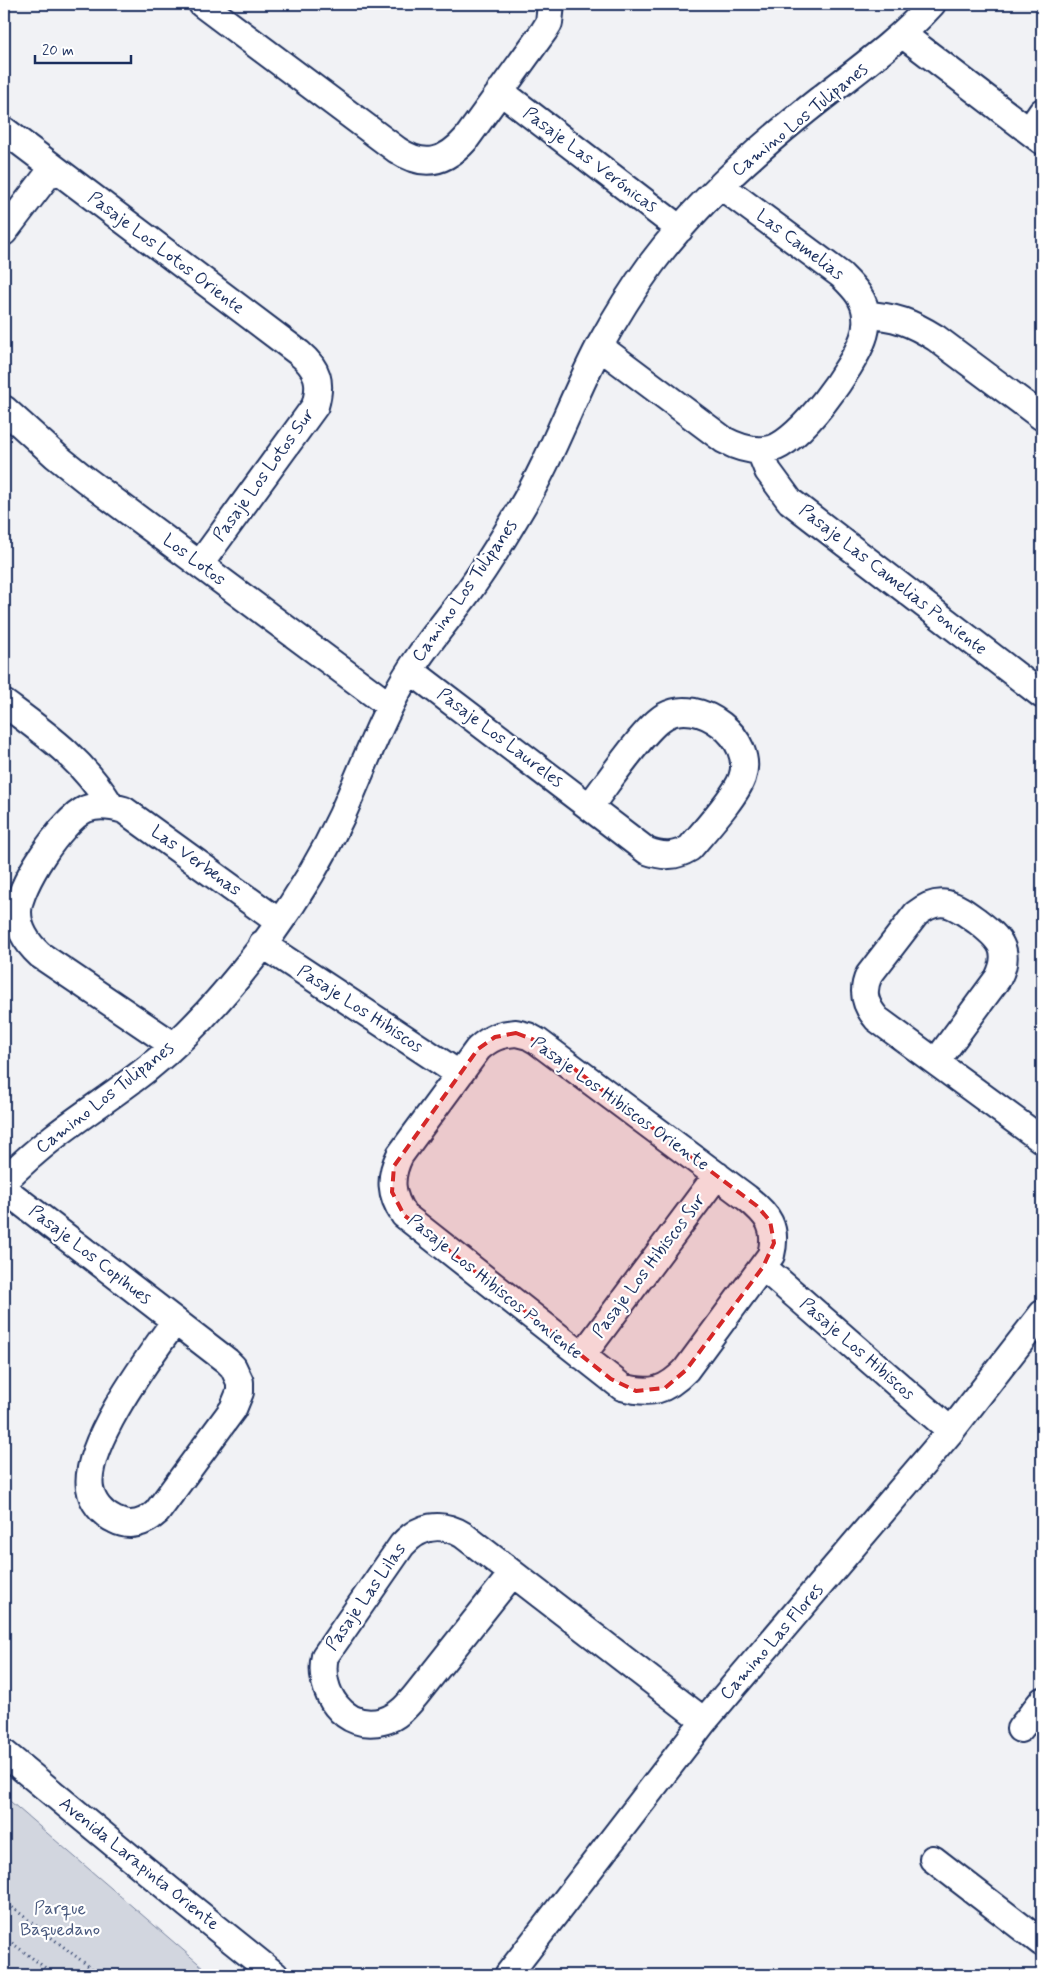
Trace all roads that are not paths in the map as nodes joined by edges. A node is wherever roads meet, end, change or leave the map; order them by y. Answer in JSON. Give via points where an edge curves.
{"nodes":[{"id":1,"x":204,"y":4,"type":"edge"},
{"id":2,"x":551,"y":4,"type":"edge"},
{"id":3,"x":932,"y":4,"type":"edge"},
{"id":4,"x":902,"y":34,"type":"junction"},
{"id":5,"x":500,"y":91,"type":"junction"},
{"id":6,"x":1038,"y":128,"type":"edge"},
{"id":7,"x":4,"y":130,"type":"edge"},
{"id":8,"x":53,"y":168,"type":"junction"},
{"id":9,"x":721,"y":186,"type":"junction"},
{"id":10,"x":680,"y":229,"type":"junction"},
{"id":11,"x":4,"y":232,"type":"edge"},
{"id":12,"x":866,"y":315,"type":"junction"},
{"id":13,"x":600,"y":346,"type":"junction"},
{"id":14,"x":319,"y":382,"type":"joint"},
{"id":15,"x":4,"y":410,"type":"edge"},
{"id":16,"x":1042,"y":417,"type":"edge"},
{"id":17,"x":760,"y":451,"type":"junction"},
{"id":18,"x":200,"y":564,"type":"junction"},
{"id":19,"x":410,"y":670,"type":"junction"},
{"id":20,"x":1042,"y":695,"type":"edge"},
{"id":21,"x":4,"y":703,"type":"edge"},
{"id":22,"x":390,"y":706,"type":"junction"},
{"id":23,"x":111,"y":806,"type":"junction"},
{"id":24,"x":590,"y":806,"type":"junction"},
{"id":25,"x":279,"y":922,"type":"junction"},
{"id":26,"x":12,"y":927,"type":"edge"},
{"id":27,"x":262,"y":944,"type":"junction"},
{"id":28,"x":173,"y":1045,"type":"junction"},
{"id":29,"x":936,"y":1062,"type":"junction"},
{"id":30,"x":459,"y":1074,"type":"junction"},
{"id":31,"x":1042,"y":1140,"type":"edge"},
{"id":32,"x":717,"y":1175,"type":"junction"},
{"id":33,"x":4,"y":1181,"type":"edge"},
{"id":34,"x":4,"y":1189,"type":"edge"},
{"id":35,"x":762,"y":1268,"type":"junction"},
{"id":36,"x":1042,"y":1314,"type":"edge"},
{"id":37,"x":175,"y":1321,"type":"junction"},
{"id":38,"x":582,"y":1356,"type":"junction"},
{"id":39,"x":951,"y":1431,"type":"junction"},
{"id":40,"x":512,"y":1574,"type":"junction"},
{"id":41,"x":1042,"y":1702,"type":"edge"},
{"id":42,"x":704,"y":1721,"type":"junction"},
{"id":43,"x":1020,"y":1729,"type":"dead end"},
{"id":44,"x":4,"y":1753,"type":"edge"},
{"id":45,"x":933,"y":1859,"type":"dead end"},
{"id":46,"x":1042,"y":1943,"type":"edge"},
{"id":47,"x":276,"y":1975,"type":"edge"},
{"id":48,"x":508,"y":1975,"type":"edge"}],
"edges":[{"from":1,"to":5,"type":"street","via":[[397,150],[418,161],[445,158],[457,150]]},
{"from":2,"to":5,"type":"street","via":[[549,23]]},
{"from":3,"to":4,"type":"street","name":"Camino Los Tulipanes"},
{"from":4,"to":6,"type":"street"},
{"from":4,"to":9,"type":"street","name":"Camino Los Tulipanes","via":[[853,76],[799,115]]},
{"from":5,"to":10,"type":"street","name":"Pasaje Las Verónicas"},
{"from":7,"to":8,"type":"street","name":"Pasaje Los Lotos Oriente"},
{"from":8,"to":11,"type":"street"},
{"from":8,"to":14,"type":"street","name":"Pasaje Los Lotos Oriente","via":[[309,361]]},
{"from":9,"to":10,"type":"street","name":"Camino Los Tulipanes"},
{"from":9,"to":12,"type":"street","name":"Las Camelias","via":[[854,287],[862,299]]},
{"from":10,"to":13,"type":"street","name":"Camino Los Tulipanes","via":[[631,293]]},
{"from":12,"to":16,"type":"street","via":[[898,319],[918,327]]},
{"from":12,"to":17,"type":"street","via":[[863,340],[812,416],[785,443]]},
{"from":13,"to":17,"type":"street","via":[[724,440],[747,450]]},
{"from":13,"to":19,"type":"street","name":"Camino Los Tulipanes","via":[[548,460],[521,509],[476,579]]},
{"from":14,"to":18,"type":"street","name":"Pasaje Los Lotos Sur","via":[[315,406]]},
{"from":15,"to":18,"type":"street","name":"Los Lotos","via":[[56,456]]},
{"from":17,"to":20,"type":"street","name":"Pasaje Las Camelias Poniente","via":[[768,471],[790,501]]},
{"from":18,"to":22,"type":"street","name":"Los Lotos"},
{"from":19,"to":22,"type":"street","name":"Camino Los Tulipanes"},
{"from":19,"to":24,"type":"street","name":"Pasaje Los Laureles"},
{"from":21,"to":23,"type":"street","via":[[74,758]]},
{"from":22,"to":25,"type":"street","name":"Camino Los Tulipanes","via":[[342,815]]},
{"from":23,"to":25,"type":"street","name":"Las Verbenas","via":[[134,816]]},
{"from":23,"to":26,"type":"street","via":[[98,806],[76,816],[48,849],[21,896]]},
{"from":24,"to":24,"type":"street","name":"Pasaje Los Laureles","via":[[647,851],[664,856],[681,853],[690,848],[737,789],[744,755],[728,732],[709,717],[697,712],[676,711],[654,725]]},
{"from":25,"to":27,"type":"street","name":"Camino Los Tulipanes"},
{"from":26,"to":28,"type":"street","via":[[40,955]]},
{"from":27,"to":28,"type":"street","name":"Camino Los Tulipanes","via":[[228,989]]},
{"from":27,"to":30,"type":"street","name":"Pasaje Los Hibiscos"},
{"from":28,"to":33,"type":"street","name":"Camino Los Tulipanes","via":[[111,1097],[53,1137]]},
{"from":29,"to":29,"type":"street","via":[[877,1019],[864,997],[864,985],[916,914],[934,903],[946,903],[957,906],[998,939],[1004,968]]},
{"from":29,"to":31,"type":"street"},
{"from":30,"to":32,"type":"street","name":"Pasaje Los Hibiscos Oriente","via":[[478,1049],[495,1037],[516,1033],[528,1036]]},
{"from":30,"to":38,"type":"street","name":"Pasaje Los Hibiscos Poniente","via":[[394,1166],[391,1179],[396,1204],[404,1215]]},
{"from":32,"to":35,"type":"street","name":"Pasaje Los Hibiscos Oriente","via":[[765,1213],[774,1243]]},
{"from":32,"to":38,"type":"street","name":"Pasaje Los Hibiscos Sur"},
{"from":34,"to":37,"type":"street","name":"Pasaje Los Copihues"},
{"from":35,"to":38,"type":"street","name":"Pasaje Los Hibiscos Poniente","via":[[686,1370],[665,1388],[636,1391],[622,1387]]},
{"from":35,"to":39,"type":"street","name":"Pasaje Los Hibiscos"},
{"from":36,"to":39,"type":"street","name":"Camino Las Flores"},
{"from":37,"to":37,"type":"street","name":"Pasaje Los Copihues","via":[[233,1367],[240,1382],[240,1392],[233,1410],[157,1512],[142,1522],[125,1524],[108,1516],[93,1500],[90,1487],[92,1462],[117,1406]]},
{"from":39,"to":42,"type":"street","name":"Camino Las Flores"},
{"from":40,"to":40,"type":"street","name":"Pasaje Las Lilas","via":[[455,1530],[436,1526],[411,1535],[325,1656],[323,1676],[331,1700],[361,1722],[382,1721],[401,1712]]},
{"from":40,"to":42,"type":"street","name":"Pasaje Las Lilas"},
{"from":41,"to":43,"type":"street"},
{"from":42,"to":48,"type":"street","name":"Camino Las Flores"},
{"from":44,"to":47,"type":"street","name":"Avenida Larapinta Oriente"},
{"from":45,"to":46,"type":"street"}]}
